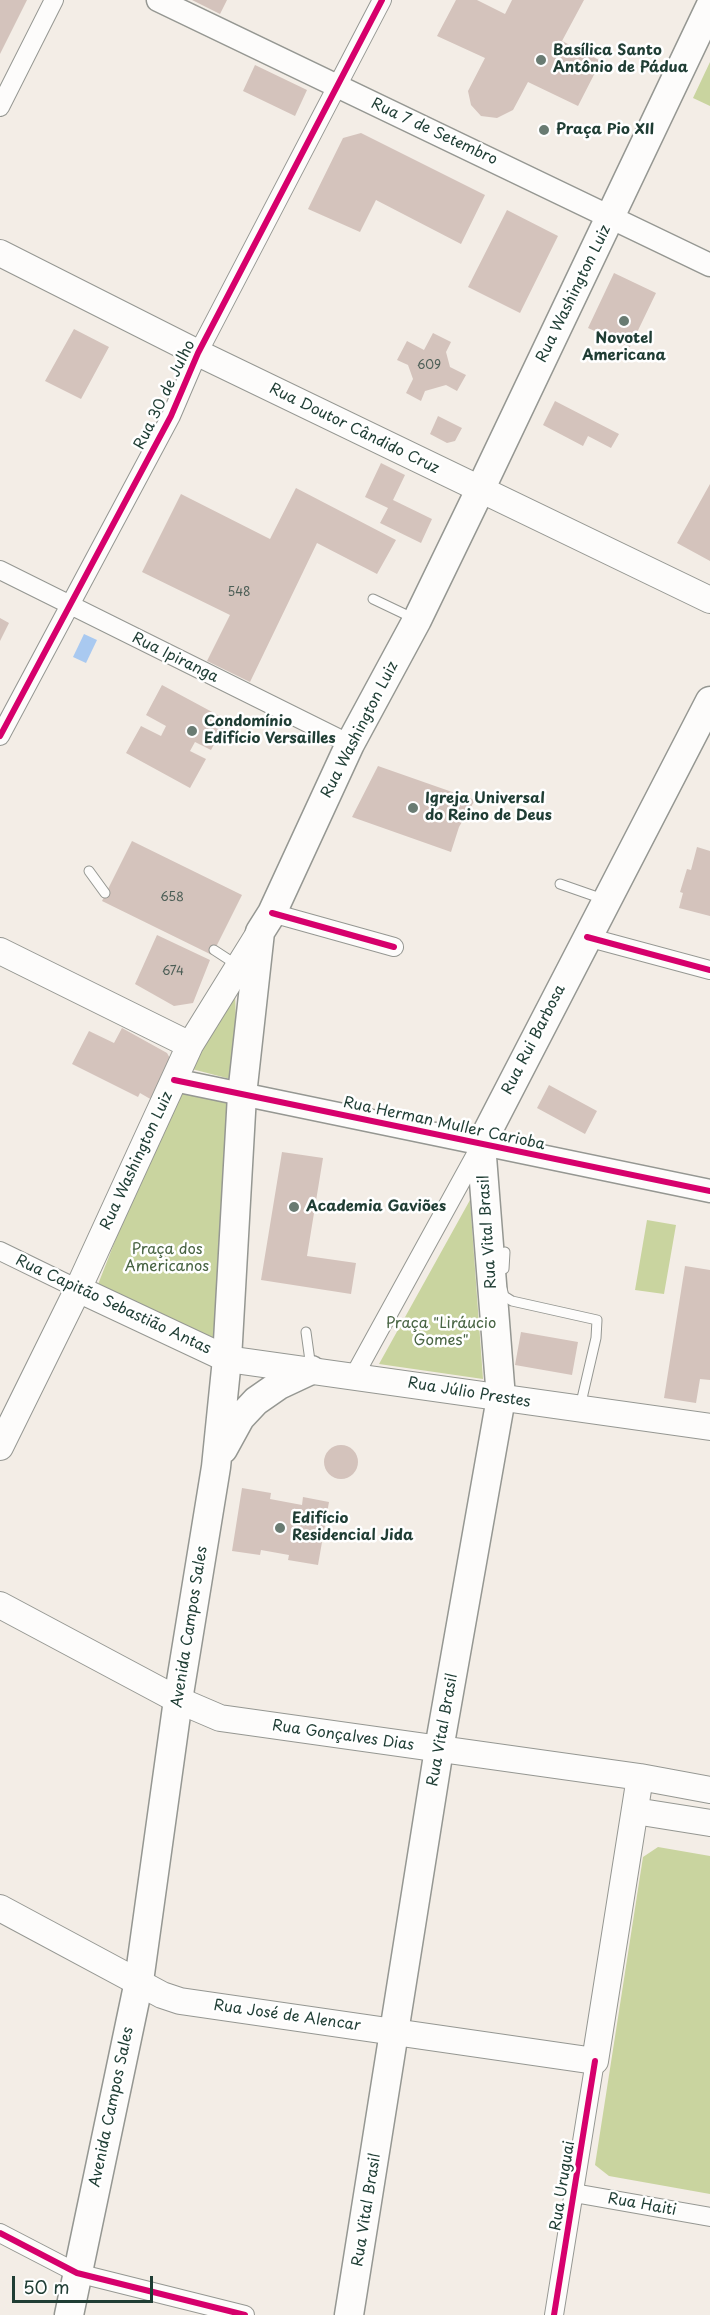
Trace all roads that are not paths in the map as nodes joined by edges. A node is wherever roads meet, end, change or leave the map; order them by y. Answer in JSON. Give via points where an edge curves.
{"nodes":[{"id":1,"x":54,"y":0,"type":"edge"},
{"id":2,"x":158,"y":0,"type":"edge"},
{"id":3,"x":382,"y":0,"type":"edge"},
{"id":4,"x":710,"y":7,"type":"edge"},
{"id":5,"x":337,"y":86,"type":"junction"},
{"id":6,"x":0,"y":107,"type":"edge"},
{"id":7,"x":612,"y":216,"type":"junction"},
{"id":8,"x":0,"y":253,"type":"edge"},
{"id":9,"x":710,"y":265,"type":"edge"},
{"id":10,"x":198,"y":353,"type":"junction"},
{"id":11,"x":480,"y":490,"type":"junction"},
{"id":12,"x":0,"y":570,"type":"edge"},
{"id":13,"x":373,"y":598,"type":"dead end"},
{"id":14,"x":710,"y":600,"type":"edge"},
{"id":15,"x":69,"y":605,"type":"junction"},
{"id":16,"x":417,"y":620,"type":"junction"},
{"id":17,"x":710,"y":701,"type":"edge"},
{"id":18,"x":0,"y":736,"type":"edge"},
{"id":19,"x":350,"y":744,"type":"junction"},
{"id":20,"x":88,"y":871,"type":"dead end"},
{"id":21,"x":560,"y":884,"type":"dead end"},
{"id":22,"x":105,"y":893,"type":"dead end"},
{"id":23,"x":605,"y":900,"type":"junction"},
{"id":24,"x":266,"y":923,"type":"junction"},
{"id":25,"x":587,"y":938,"type":"junction"},
{"id":26,"x":394,"y":947,"type":"dead end"},
{"id":27,"x":214,"y":950,"type":"dead end"},
{"id":28,"x":0,"y":951,"type":"edge"},
{"id":29,"x":239,"y":966,"type":"junction"},
{"id":30,"x":710,"y":970,"type":"edge"},
{"id":31,"x":190,"y":1045,"type":"junction"},
{"id":32,"x":174,"y":1080,"type":"junction"},
{"id":33,"x":242,"y":1095,"type":"junction"},
{"id":34,"x":481,"y":1144,"type":"junction"},
{"id":35,"x":710,"y":1191,"type":"edge"},
{"id":36,"x":0,"y":1251,"type":"edge"},
{"id":37,"x":505,"y":1252,"type":"dead end"},
{"id":38,"x":78,"y":1289,"type":"junction"},
{"id":39,"x":306,"y":1332,"type":"dead end"},
{"id":40,"x":227,"y":1359,"type":"junction"},
{"id":41,"x":311,"y":1370,"type":"junction"},
{"id":42,"x":354,"y":1376,"type":"junction"},
{"id":43,"x":501,"y":1398,"type":"junction"},
{"id":44,"x":579,"y":1409,"type":"junction"},
{"id":45,"x":710,"y":1427,"type":"edge"},
{"id":46,"x":0,"y":1447,"type":"edge"},
{"id":47,"x":216,"y":1467,"type":"junction"},
{"id":48,"x":0,"y":1605,"type":"edge"},
{"id":49,"x":178,"y":1700,"type":"junction"},
{"id":50,"x":439,"y":1749,"type":"junction"},
{"id":51,"x":640,"y":1777,"type":"junction"},
{"id":52,"x":710,"y":1790,"type":"edge"},
{"id":53,"x":635,"y":1811,"type":"junction"},
{"id":54,"x":710,"y":1823,"type":"edge"},
{"id":55,"x":0,"y":1908,"type":"edge"},
{"id":56,"x":139,"y":1981,"type":"junction"},
{"id":57,"x":396,"y":2031,"type":"junction"},
{"id":58,"x":595,"y":2061,"type":"junction"},
{"id":59,"x":574,"y":2193,"type":"junction"},
{"id":60,"x":710,"y":2217,"type":"edge"},
{"id":61,"x":0,"y":2233,"type":"edge"},
{"id":62,"x":77,"y":2273,"type":"junction"},
{"id":63,"x":69,"y":2315,"type":"edge"},
{"id":64,"x":245,"y":2315,"type":"edge"},
{"id":65,"x":349,"y":2315,"type":"edge"},
{"id":66,"x":554,"y":2315,"type":"edge"}],
"edges":[{"from":1,"to":6,"type":"street"},
{"from":2,"to":5,"type":"street","name":"Rua 7 de Setembro"},
{"from":3,"to":5,"type":"street","name":"Rua 30 de Julho"},
{"from":4,"to":7,"type":"main road","name":"Rua Washington Luiz"},
{"from":5,"to":7,"type":"street","name":"Rua 7 de Setembro"},
{"from":5,"to":10,"type":"street","name":"Rua 30 de Julho"},
{"from":7,"to":9,"type":"street","name":"Rua 7 de Setembro"},
{"from":7,"to":11,"type":"main road","name":"Rua Washington Luiz"},
{"from":8,"to":10,"type":"main road","name":"Rua Doutor Cândido Cruz"},
{"from":10,"to":11,"type":"main road","name":"Rua Doutor Cândido Cruz"},
{"from":10,"to":15,"type":"street","name":"Rua 30 de Julho","via":[[171,416]]},
{"from":11,"to":14,"type":"main road","name":"Rua Doutor Cândido Cruz"},
{"from":11,"to":16,"type":"main road","name":"Rua Washington Luiz"},
{"from":12,"to":15,"type":"street","name":"Rua Ipiranga"},
{"from":13,"to":16,"type":"lane"},
{"from":15,"to":18,"type":"street","name":"Rua 30 de Julho"},
{"from":15,"to":19,"type":"street","name":"Rua Ipiranga"},
{"from":16,"to":19,"type":"main road","name":"Rua Washington Luiz"},
{"from":17,"to":23,"type":"main road","name":"Rua Rui Barbosa"},
{"from":19,"to":24,"type":"main road","name":"Rua Washington Luiz"},
{"from":20,"to":22,"type":"lane"},
{"from":21,"to":23,"type":"lane"},
{"from":23,"to":25,"type":"main road","name":"Rua Rui Barbosa"},
{"from":24,"to":26,"type":"street"},
{"from":24,"to":29,"type":"main road","name":"Rua Washington Luiz"},
{"from":24,"to":33,"type":"main road","name":"Avenida Campos Sales"},
{"from":25,"to":30,"type":"street"},
{"from":25,"to":34,"type":"main road","name":"Rua Rui Barbosa"},
{"from":27,"to":29,"type":"lane"},
{"from":28,"to":31,"type":"main road"},
{"from":29,"to":31,"type":"main road","name":"Rua Washington Luiz"},
{"from":31,"to":32,"type":"main road","name":"Rua Washington Luiz"},
{"from":32,"to":33,"type":"street","name":"Rua Herman Muller Carioba"},
{"from":32,"to":38,"type":"main road","name":"Rua Washington Luiz"},
{"from":33,"to":34,"type":"street","name":"Rua Herman Muller Carioba"},
{"from":33,"to":40,"type":"main road","name":"Avenida Campos Sales"},
{"from":34,"to":35,"type":"street","name":"Rua Herman Muller Carioba"},
{"from":34,"to":42,"type":"street","name":"Rua Rui Barbosa"},
{"from":34,"to":43,"type":"main road","name":"Rua Vital Brasil"},
{"from":36,"to":38,"type":"street","name":"Rua Capitão Sebastião Antas"},
{"from":37,"to":44,"type":"lane","via":[[504,1296],[597,1320]]},
{"from":38,"to":40,"type":"main road","name":"Rua Capitão Sebastião Antas"},
{"from":38,"to":46,"type":"main road","name":"Rua Washington Luiz"},
{"from":39,"to":41,"type":"lane"},
{"from":40,"to":41,"type":"main road","name":"Rua Júlio Prestes"},
{"from":40,"to":47,"type":"main road","name":"Avenida Campos Sales"},
{"from":41,"to":42,"type":"main road","name":"Rua Júlio Prestes"},
{"from":41,"to":47,"type":"main road","via":[[268,1392],[246,1410],[231,1431]]},
{"from":42,"to":43,"type":"main road","name":"Rua Júlio Prestes"},
{"from":43,"to":44,"type":"main road","name":"Rua Júlio Prestes"},
{"from":43,"to":50,"type":"main road","name":"Rua Vital Brasil"},
{"from":44,"to":45,"type":"main road","name":"Rua Júlio Prestes"},
{"from":47,"to":49,"type":"main road","name":"Avenida Campos Sales"},
{"from":48,"to":49,"type":"main road","name":"Rua Gonçalves Dias"},
{"from":49,"to":50,"type":"main road","name":"Rua Gonçalves Dias","via":[[220,1718]]},
{"from":49,"to":56,"type":"main road","name":"Avenida Campos Sales"},
{"from":50,"to":51,"type":"main road","name":"Rua Gonçalves Dias"},
{"from":50,"to":57,"type":"main road","name":"Rua Vital Brasil"},
{"from":51,"to":52,"type":"main road","name":"Rua Gonçalves Dias"},
{"from":51,"to":53,"type":"main road","name":"Rua Uruguai"},
{"from":53,"to":54,"type":"main road"},
{"from":53,"to":58,"type":"main road","name":"Rua Uruguai"},
{"from":55,"to":56,"type":"main road","name":"Rua José de Alencar"},
{"from":56,"to":57,"type":"main road","name":"Rua José de Alencar","via":[[180,2001]]},
{"from":56,"to":62,"type":"main road","name":"Avenida Campos Sales"},
{"from":57,"to":58,"type":"main road","name":"Rua José de Alencar"},
{"from":57,"to":65,"type":"main road","name":"Rua Vital Brasil"},
{"from":58,"to":59,"type":"street","name":"Rua Uruguai"},
{"from":59,"to":60,"type":"street","name":"Rua Haiti"},
{"from":59,"to":66,"type":"street","name":"Rua Uruguai"},
{"from":61,"to":62,"type":"street"},
{"from":62,"to":63,"type":"main road","name":"Avenida Campos Sales"},
{"from":62,"to":64,"type":"street"}]}
